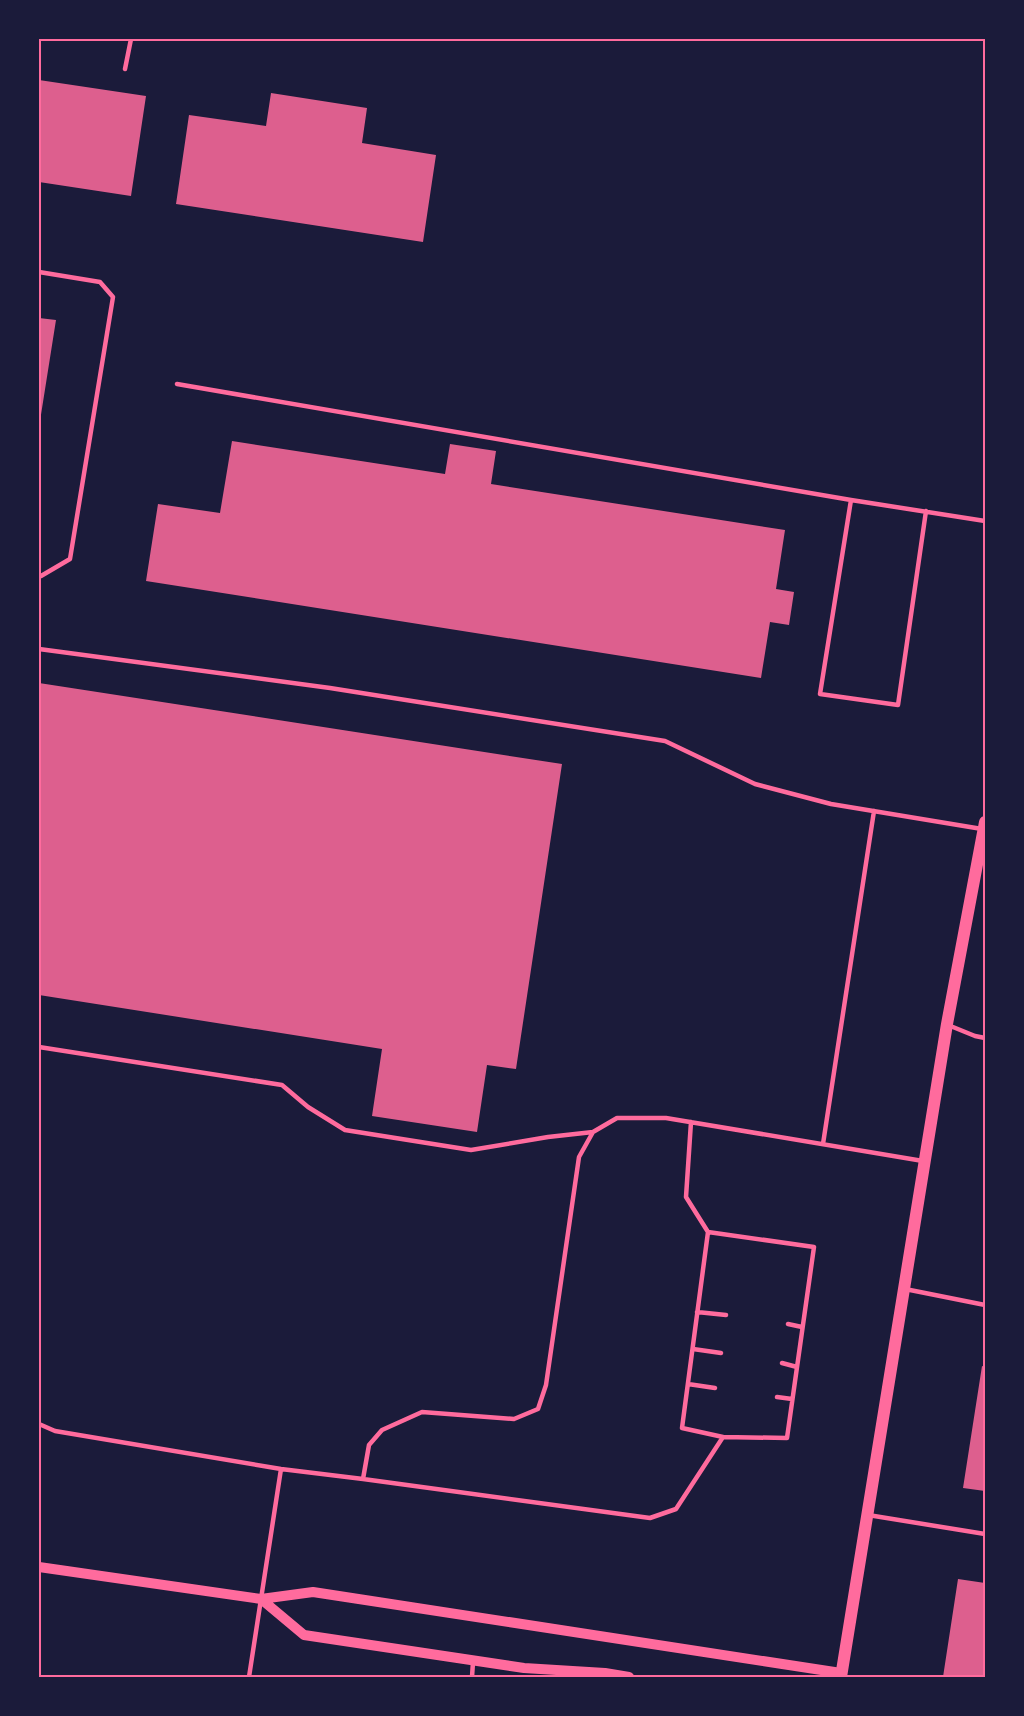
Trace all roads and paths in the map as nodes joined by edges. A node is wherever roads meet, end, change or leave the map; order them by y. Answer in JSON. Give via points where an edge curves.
{"nodes":[{"id":1,"x":131,"y":39,"type":"edge"},
{"id":2,"x":125,"y":69,"type":"dead end"},
{"id":3,"x":39,"y":272,"type":"edge"},
{"id":4,"x":177,"y":384,"type":"dead end"},
{"id":5,"x":851,"y":500,"type":"junction"},
{"id":6,"x":926,"y":511,"type":"junction"},
{"id":7,"x":985,"y":521,"type":"edge"},
{"id":8,"x":39,"y":576,"type":"edge"},
{"id":9,"x":39,"y":649,"type":"edge"},
{"id":10,"x":874,"y":811,"type":"junction"},
{"id":11,"x":985,"y":827,"type":"edge"},
{"id":12,"x":947,"y":1024,"type":"junction"},
{"id":13,"x":985,"y":1038,"type":"edge"},
{"id":14,"x":39,"y":1047,"type":"edge"},
{"id":15,"x":691,"y":1122,"type":"junction"},
{"id":16,"x":593,"y":1132,"type":"junction"},
{"id":17,"x":823,"y":1144,"type":"junction"},
{"id":18,"x":925,"y":1162,"type":"junction"},
{"id":19,"x":708,"y":1232,"type":"junction"},
{"id":20,"x":904,"y":1288,"type":"junction"},
{"id":21,"x":985,"y":1305,"type":"edge"},
{"id":22,"x":698,"y":1312,"type":"junction"},
{"id":23,"x":726,"y":1315,"type":"dead end"},
{"id":24,"x":788,"y":1324,"type":"dead end"},
{"id":25,"x":802,"y":1327,"type":"junction"},
{"id":26,"x":693,"y":1349,"type":"junction"},
{"id":27,"x":721,"y":1353,"type":"dead end"},
{"id":28,"x":782,"y":1364,"type":"dead end"},
{"id":29,"x":797,"y":1367,"type":"junction"},
{"id":30,"x":688,"y":1384,"type":"junction"},
{"id":31,"x":715,"y":1388,"type":"dead end"},
{"id":32,"x":777,"y":1396,"type":"dead end"},
{"id":33,"x":792,"y":1399,"type":"junction"},
{"id":34,"x":39,"y":1424,"type":"edge"},
{"id":35,"x":723,"y":1437,"type":"junction"},
{"id":36,"x":280,"y":1469,"type":"junction"},
{"id":37,"x":363,"y":1479,"type":"junction"},
{"id":38,"x":868,"y":1515,"type":"junction"},
{"id":39,"x":985,"y":1534,"type":"edge"},
{"id":40,"x":39,"y":1567,"type":"edge"},
{"id":41,"x":261,"y":1599,"type":"junction"},
{"id":42,"x":473,"y":1661,"type":"junction"},
{"id":43,"x":841,"y":1675,"type":"edge"},
{"id":44,"x":249,"y":1677,"type":"edge"},
{"id":45,"x":472,"y":1677,"type":"edge"},
{"id":46,"x":629,"y":1677,"type":"edge"}],
"edges":[{"from":1,"to":2,"type":"lane"},
{"from":3,"to":8,"type":"lane","via":[[100,282],[113,297],[70,559]]},
{"from":4,"to":5,"type":"lane"},
{"from":5,"to":6,"type":"lane"},
{"from":5,"to":6,"type":"lane","via":[[820,694],[898,705]]},
{"from":6,"to":7,"type":"lane"},
{"from":9,"to":10,"type":"lane","via":[[330,688],[665,741],[755,784]]},
{"from":10,"to":11,"type":"lane"},
{"from":10,"to":17,"type":"lane"},
{"from":11,"to":12,"type":"main road"},
{"from":12,"to":13,"type":"lane"},
{"from":12,"to":18,"type":"main road"},
{"from":14,"to":16,"type":"lane","via":[[282,1085],[345,1130],[471,1150]]},
{"from":15,"to":16,"type":"lane","via":[[617,1118]]},
{"from":15,"to":17,"type":"lane"},
{"from":15,"to":19,"type":"lane","via":[[686,1197]]},
{"from":16,"to":37,"type":"lane","via":[[579,1157],[546,1385],[538,1409],[514,1419],[422,1412],[382,1430],[369,1445]]},
{"from":17,"to":18,"type":"lane"},
{"from":18,"to":20,"type":"main road"},
{"from":19,"to":22,"type":"lane"},
{"from":19,"to":25,"type":"lane","via":[[814,1247]]},
{"from":20,"to":21,"type":"lane"},
{"from":20,"to":38,"type":"main road"},
{"from":22,"to":23,"type":"lane"},
{"from":22,"to":26,"type":"lane"},
{"from":24,"to":25,"type":"lane"},
{"from":25,"to":29,"type":"lane"},
{"from":26,"to":27,"type":"lane"},
{"from":26,"to":30,"type":"lane"},
{"from":28,"to":29,"type":"lane"},
{"from":29,"to":33,"type":"lane"},
{"from":30,"to":31,"type":"lane"},
{"from":30,"to":35,"type":"lane","via":[[682,1428]]},
{"from":32,"to":33,"type":"lane"},
{"from":33,"to":35,"type":"lane","via":[[787,1438]]},
{"from":34,"to":36,"type":"lane","via":[[55,1431]]},
{"from":35,"to":37,"type":"lane","via":[[676,1509],[650,1518]]},
{"from":36,"to":37,"type":"lane"},
{"from":36,"to":41,"type":"lane"},
{"from":38,"to":39,"type":"lane"},
{"from":38,"to":43,"type":"main road"},
{"from":40,"to":41,"type":"street"},
{"from":41,"to":42,"type":"street","via":[[304,1635]]},
{"from":41,"to":43,"type":"street","via":[[313,1592]]},
{"from":41,"to":44,"type":"lane"},
{"from":42,"to":45,"type":"lane"},
{"from":42,"to":46,"type":"street"}]}
